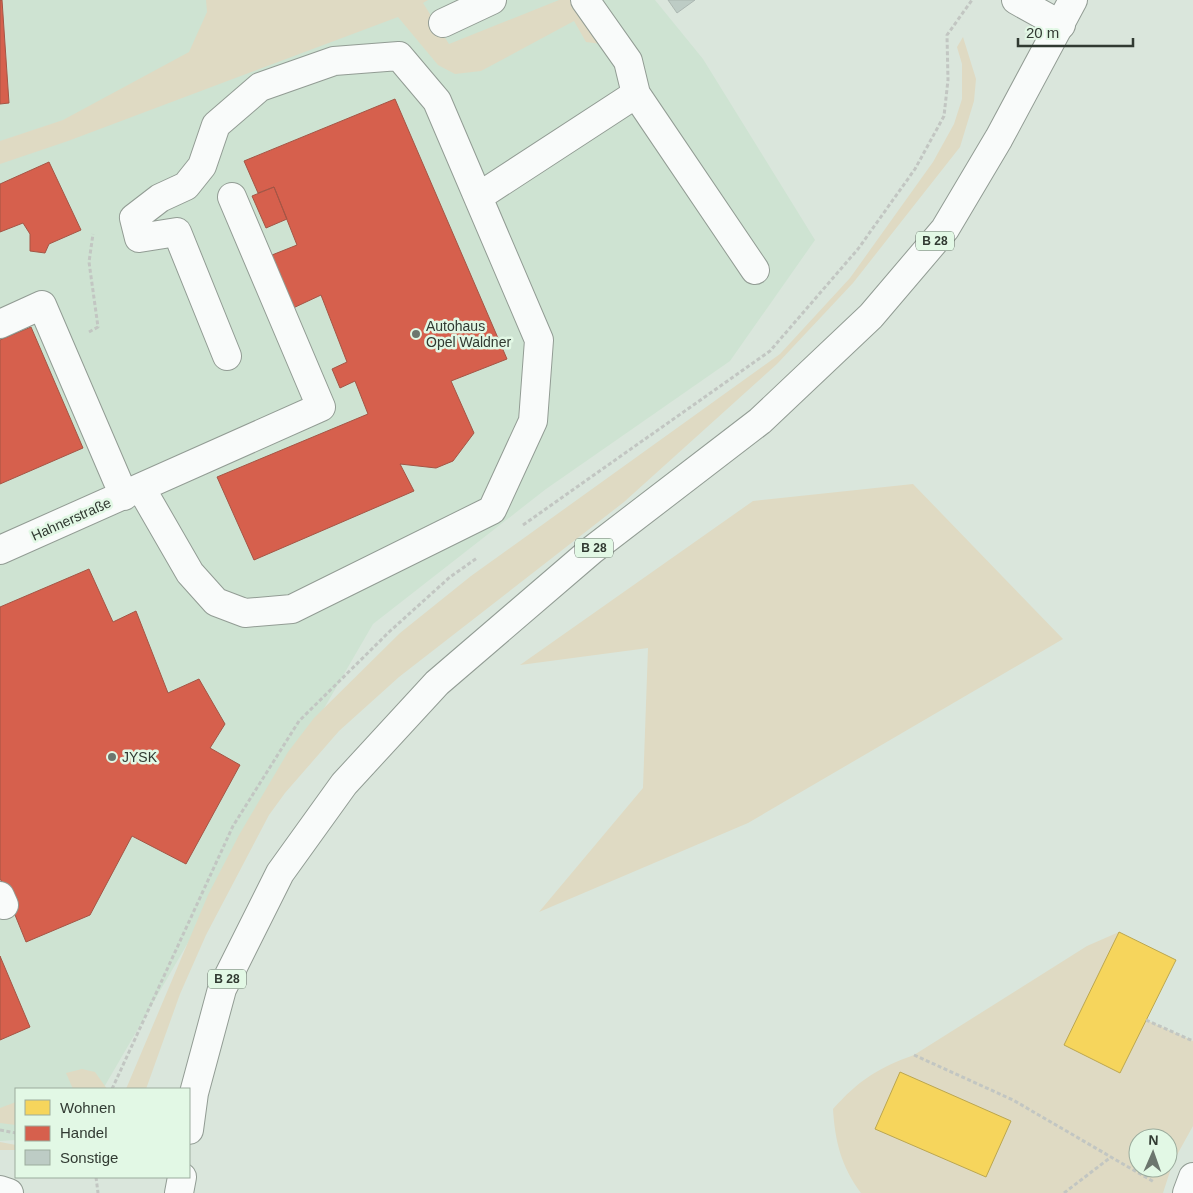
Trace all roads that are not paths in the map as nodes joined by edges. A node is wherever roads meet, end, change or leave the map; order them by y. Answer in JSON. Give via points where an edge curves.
{"nodes":[{"id":1,"x":492,"y":0,"type":"edge"},
{"id":2,"x":585,"y":0,"type":"edge"},
{"id":3,"x":1016,"y":0,"type":"edge"},
{"id":4,"x":1073,"y":0,"type":"edge"},
{"id":5,"x":443,"y":23,"type":"dead end"},
{"id":6,"x":1061,"y":25,"type":"junction"},
{"id":7,"x":636,"y":94,"type":"junction"},
{"id":8,"x":232,"y":197,"type":"dead end"},
{"id":9,"x":478,"y":197,"type":"junction"},
{"id":10,"x":755,"y":270,"type":"dead end"},
{"id":11,"x":0,"y":324,"type":"edge"},
{"id":12,"x":227,"y":356,"type":"dead end"},
{"id":13,"x":132,"y":492,"type":"junction"},
{"id":14,"x":0,"y":550,"type":"edge"},
{"id":15,"x":190,"y":1123,"type":"edge"},
{"id":16,"x":1193,"y":1177,"type":"edge"},
{"id":17,"x":182,"y":1178,"type":"edge"},
{"id":18,"x":0,"y":1190,"type":"edge"},
{"id":19,"x":9,"y":1193,"type":"edge"},
{"id":20,"x":179,"y":1193,"type":"edge"},
{"id":21,"x":1187,"y":1193,"type":"edge"}],
"edges":[{"from":1,"to":5,"type":"main road"},
{"from":2,"to":7,"type":"main road","via":[[628,61]]},
{"from":3,"to":6,"type":"main road"},
{"from":4,"to":6,"type":"main road","number":"B 28"},
{"from":6,"to":15,"type":"main road","number":"B 28","via":[[945,229],[871,316],[760,422],[592,550],[437,684],[344,784],[280,873],[222,990],[194,1093]]},
{"from":7,"to":9,"type":"main road"},
{"from":7,"to":10,"type":"main road"},
{"from":8,"to":13,"type":"main road","name":"Hahnerstraße","via":[[321,407]]},
{"from":9,"to":12,"type":"main road","via":[[437,100],[399,56],[334,60],[260,87],[216,125],[202,166],[186,186],[160,198],[134,218],[139,238],[177,232]]},
{"from":9,"to":13,"type":"main road","via":[[539,340],[533,421],[492,510],[292,609],[245,613],[216,602],[190,573]]},
{"from":11,"to":13,"type":"main road","via":[[42,305]]},
{"from":13,"to":14,"type":"main road","name":"Hahnerstraße"},
{"from":16,"to":21,"type":"main road"},
{"from":17,"to":20,"type":"main road"},
{"from":18,"to":19,"type":"main road"}]}
